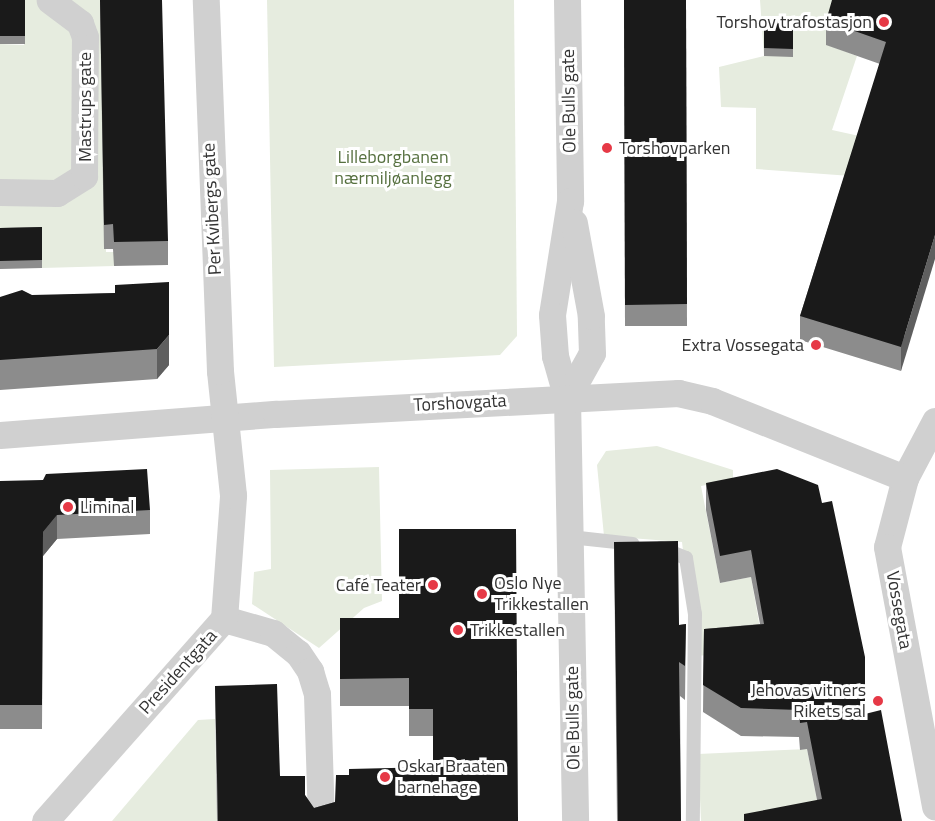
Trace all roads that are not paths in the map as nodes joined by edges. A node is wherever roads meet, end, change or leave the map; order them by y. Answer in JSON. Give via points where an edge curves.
{"nodes":[{"id":1,"x":50,"y":0,"type":"edge"},
{"id":2,"x":206,"y":0,"type":"edge"},
{"id":3,"x":567,"y":0,"type":"edge"},
{"id":4,"x":0,"y":192,"type":"edge"},
{"id":5,"x":570,"y":201,"type":"junction"},
{"id":6,"x":567,"y":398,"type":"junction"},
{"id":7,"x":228,"y":418,"type":"junction"},
{"id":8,"x":935,"y":421,"type":"edge"},
{"id":9,"x":0,"y":435,"type":"edge"},
{"id":10,"x":905,"y":478,"type":"junction"},
{"id":11,"x":570,"y":537,"type":"junction"},
{"id":12,"x":224,"y":619,"type":"junction"},
{"id":13,"x":935,"y":807,"type":"edge"},
{"id":14,"x":45,"y":821,"type":"edge"},
{"id":15,"x":321,"y":821,"type":"edge"},
{"id":16,"x":574,"y":821,"type":"edge"},
{"id":17,"x":693,"y":821,"type":"edge"}],
"edges":[{"from":1,"to":4,"type":"street","name":"Mastrups gate","via":[[80,23],[85,36],[84,176],[57,193]]},
{"from":2,"to":7,"type":"street","name":"Per Kvibergs gate","via":[[213,227]]},
{"from":3,"to":5,"type":"street","name":"Ole Bulls gate"},
{"from":5,"to":6,"type":"street","name":"Ole Bulls gate","via":[[552,315],[555,356]]},
{"from":5,"to":6,"type":"street","name":"Ole Bulls gate","via":[[592,353]]},
{"from":6,"to":7,"type":"street","name":"Torshovgata"},
{"from":6,"to":10,"type":"street","name":"Torshovgata","via":[[654,392],[695,396]]},
{"from":6,"to":11,"type":"street","name":"Ole Bulls gate"},
{"from":7,"to":9,"type":"street","name":"Torshovgata"},
{"from":7,"to":12,"type":"street","name":"Presidentgata","via":[[233,495]]},
{"from":8,"to":10,"type":"street","name":"Vossegata"},
{"from":10,"to":13,"type":"street","name":"Vossegata","via":[[887,547]]},
{"from":11,"to":16,"type":"street","name":"Ole Bulls gate"},
{"from":11,"to":17,"type":"lane","via":[[657,547],[686,558],[695,614]]},
{"from":12,"to":14,"type":"street","name":"Presidentgata"},
{"from":12,"to":15,"type":"street","via":[[273,633],[298,653],[310,671],[317,694]]}]}
